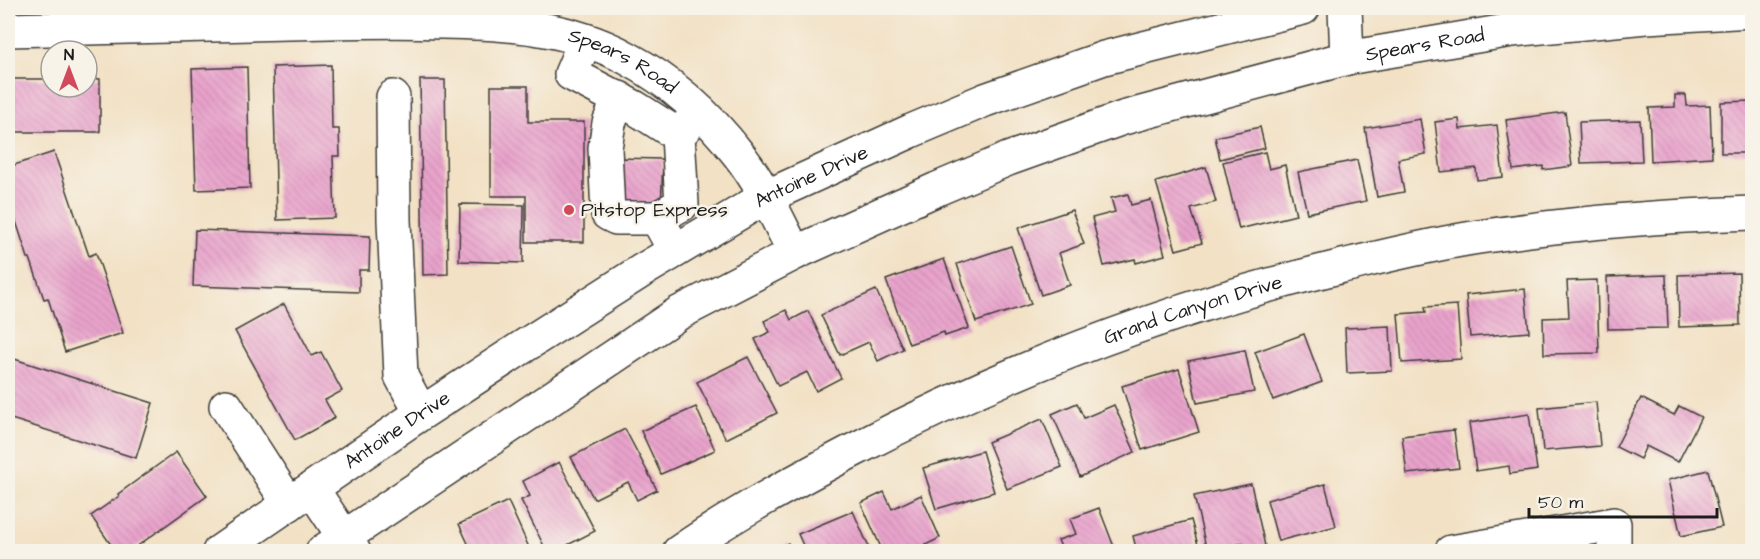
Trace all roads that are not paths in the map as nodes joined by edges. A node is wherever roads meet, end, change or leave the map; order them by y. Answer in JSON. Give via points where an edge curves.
{"nodes":[{"id":1,"x":1303,"y":8,"type":"edge"},
{"id":2,"x":1345,"y":8,"type":"edge"},
{"id":3,"x":1752,"y":11,"type":"edge"},
{"id":4,"x":8,"y":30,"type":"edge"},
{"id":5,"x":585,"y":41,"type":"junction"},
{"id":6,"x":1347,"y":58,"type":"junction"},
{"id":7,"x":393,"y":97,"type":"dead end"},
{"id":8,"x":619,"y":98,"type":"junction"},
{"id":9,"x":700,"y":112,"type":"junction"},
{"id":10,"x":678,"y":135,"type":"junction"},
{"id":11,"x":766,"y":197,"type":"junction"},
{"id":12,"x":1752,"y":213,"type":"edge"},
{"id":13,"x":657,"y":218,"type":"junction"},
{"id":14,"x":675,"y":251,"type":"junction"},
{"id":15,"x":795,"y":253,"type":"junction"},
{"id":16,"x":226,"y":406,"type":"dead end"},
{"id":17,"x":421,"y":413,"type":"junction"},
{"id":18,"x":301,"y":496,"type":"junction"},
{"id":19,"x":340,"y":546,"type":"edge"},
{"id":20,"x":219,"y":552,"type":"edge"},
{"id":21,"x":679,"y":552,"type":"edge"},
{"id":22,"x":1450,"y":552,"type":"edge"},
{"id":23,"x":1614,"y":552,"type":"edge"}],
"edges":[{"from":1,"to":11,"type":"main road","name":"Antoine Drive","via":[[1104,58],[911,131]]},
{"from":2,"to":6,"type":"main road"},
{"from":3,"to":6,"type":"main road","name":"Spears Road","via":[[1512,30]]},
{"from":4,"to":5,"type":"main road","name":"Spears Road","via":[[394,20],[496,23],[549,29]]},
{"from":5,"to":8,"type":"main road","via":[[571,74]]},
{"from":5,"to":9,"type":"main road","name":"Spears Road","via":[[625,57],[656,76]]},
{"from":6,"to":15,"type":"main road","via":[[1112,122],[1008,159]]},
{"from":7,"to":17,"type":"main road","via":[[401,376]]},
{"from":8,"to":10,"type":"main road"},
{"from":8,"to":13,"type":"main road","via":[[605,148],[608,214],[616,218]]},
{"from":9,"to":10,"type":"main road"},
{"from":9,"to":11,"type":"main road","name":"Spears Road","via":[[740,155]]},
{"from":10,"to":13,"type":"main road","via":[[682,204]]},
{"from":11,"to":14,"type":"main road","name":"Antoine Drive"},
{"from":11,"to":15,"type":"main road","name":"Spears Road"},
{"from":12,"to":21,"type":"main road","name":"Grand Canyon Drive","via":[[1594,222],[1477,237],[1288,280],[1180,311],[1003,378],[898,427],[796,480]]},
{"from":13,"to":14,"type":"main road"},
{"from":14,"to":17,"type":"main road","name":"Antoine Drive"},
{"from":15,"to":19,"type":"main road","via":[[679,313]]},
{"from":16,"to":18,"type":"main road"},
{"from":17,"to":18,"type":"main road","name":"Antoine Drive"},
{"from":18,"to":19,"type":"main road"},
{"from":18,"to":20,"type":"main road","name":"Antoine Drive"},
{"from":22,"to":23,"type":"main road","via":[[1614,524]]}]}
